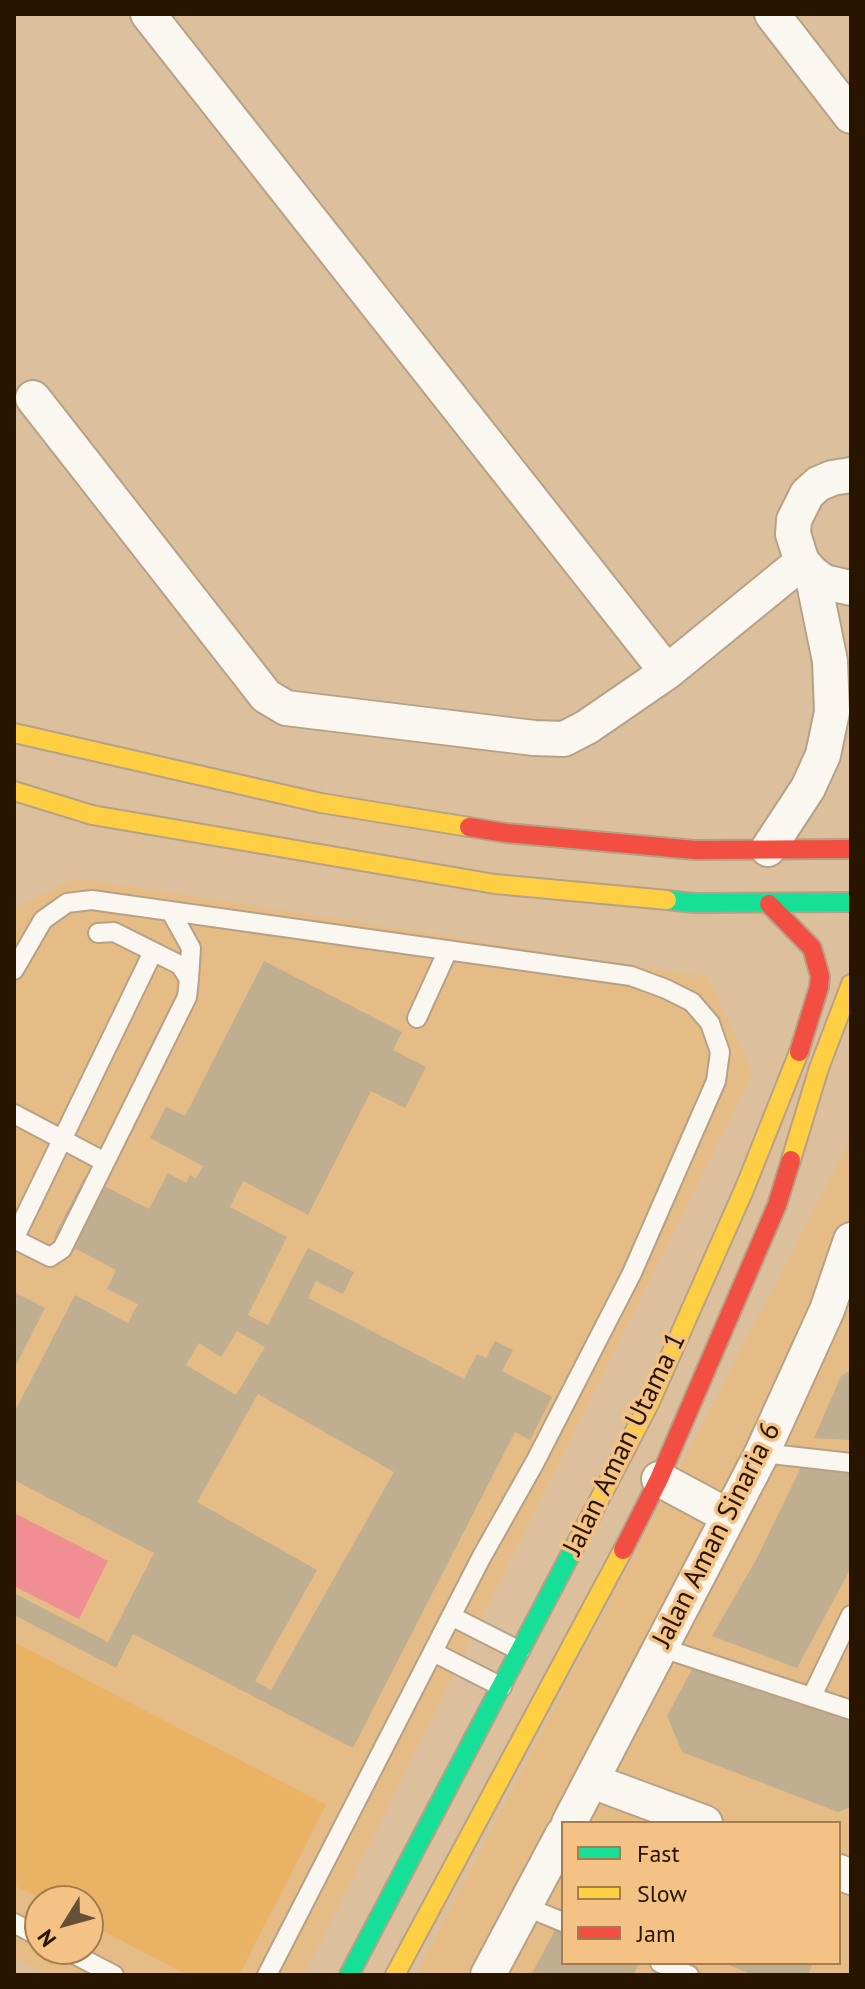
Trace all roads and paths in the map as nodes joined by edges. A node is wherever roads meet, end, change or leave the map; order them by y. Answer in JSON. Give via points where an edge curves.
{"nodes":[{"id":1,"x":148,"y":14,"type":"edge"},
{"id":2,"x":772,"y":14,"type":"edge"},
{"id":3,"x":851,"y":116,"type":"edge"},
{"id":4,"x":33,"y":398,"type":"dead end"},
{"id":5,"x":851,"y":475,"type":"edge"},
{"id":6,"x":807,"y":568,"type":"junction"},
{"id":7,"x":851,"y":588,"type":"edge"},
{"id":8,"x":667,"y":672,"type":"junction"},
{"id":9,"x":14,"y":733,"type":"edge"},
{"id":10,"x":14,"y":791,"type":"edge"},
{"id":11,"x":92,"y":815,"type":"junction"},
{"id":12,"x":30,"y":816,"type":"dead end"},
{"id":13,"x":768,"y":849,"type":"junction"},
{"id":14,"x":851,"y":849,"type":"edge"},
{"id":15,"x":851,"y":902,"type":"edge"},
{"id":16,"x":769,"y":904,"type":"junction"},
{"id":17,"x":171,"y":912,"type":"junction"},
{"id":18,"x":98,"y":933,"type":"dead end"},
{"id":19,"x":448,"y":950,"type":"junction"},
{"id":20,"x":153,"y":952,"type":"junction"},
{"id":21,"x":14,"y":970,"type":"edge"},
{"id":22,"x":189,"y":979,"type":"junction"},
{"id":23,"x":851,"y":984,"type":"edge"},
{"id":24,"x":417,"y":1018,"type":"dead end"},
{"id":25,"x":14,"y":1114,"type":"edge"},
{"id":26,"x":62,"y":1140,"type":"junction"},
{"id":27,"x":105,"y":1162,"type":"junction"},
{"id":28,"x":14,"y":1239,"type":"edge"},
{"id":29,"x":851,"y":1240,"type":"edge"},
{"id":30,"x":839,"y":1311,"type":"edge"},
{"id":31,"x":649,"y":1404,"type":"junction"},
{"id":32,"x":762,"y":1453,"type":"junction"},
{"id":33,"x":851,"y":1463,"type":"edge"},
{"id":34,"x":659,"y":1479,"type":"junction"},
{"id":35,"x":598,"y":1500,"type":"junction"},
{"id":36,"x":728,"y":1516,"type":"junction"},
{"id":37,"x":851,"y":1615,"type":"edge"},
{"id":38,"x":451,"y":1616,"type":"junction"},
{"id":39,"x":659,"y":1647,"type":"junction"},
{"id":40,"x":520,"y":1651,"type":"junction"},
{"id":41,"x":433,"y":1652,"type":"junction"},
{"id":42,"x":502,"y":1687,"type":"junction"},
{"id":43,"x":812,"y":1696,"type":"junction"},
{"id":44,"x":851,"y":1710,"type":"edge"},
{"id":45,"x":592,"y":1781,"type":"junction"},
{"id":46,"x":570,"y":1821,"type":"edge"},
{"id":47,"x":700,"y":1821,"type":"edge"},
{"id":48,"x":561,"y":1838,"type":"edge"},
{"id":49,"x":524,"y":1906,"type":"junction"},
{"id":50,"x":561,"y":1921,"type":"edge"},
{"id":51,"x":95,"y":1965,"type":"edge"},
{"id":52,"x":665,"y":1968,"type":"edge"},
{"id":53,"x":114,"y":1975,"type":"edge"},
{"id":54,"x":267,"y":1975,"type":"edge"},
{"id":55,"x":349,"y":1975,"type":"edge"},
{"id":56,"x":395,"y":1975,"type":"edge"},
{"id":57,"x":488,"y":1975,"type":"edge"},
{"id":58,"x":689,"y":1975,"type":"edge"}],
"edges":[{"from":1,"to":8,"type":"street"},
{"from":2,"to":3,"type":"street"},
{"from":4,"to":8,"type":"street","via":[[278,705],[564,739]]},
{"from":5,"to":6,"type":"street","via":[[818,484],[799,506],[793,534]]},
{"from":6,"to":7,"type":"street","via":[[824,582]]},
{"from":6,"to":8,"type":"street"},
{"from":6,"to":13,"type":"street","via":[[830,661],[832,712],[823,755],[808,788]]},
{"from":9,"to":13,"type":"street","via":[[321,803],[506,833],[649,848]]},
{"from":10,"to":11,"type":"street"},
{"from":11,"to":12,"type":"street"},
{"from":11,"to":16,"type":"street","via":[[495,884],[645,900]]},
{"from":13,"to":14,"type":"street"},
{"from":15,"to":16,"type":"street"},
{"from":16,"to":31,"type":"street","name":"Jalan Aman Utama 1","via":[[812,948],[819,987],[744,1190]]},
{"from":17,"to":19,"type":"lane"},
{"from":17,"to":21,"type":"lane","via":[[92,900],[67,903],[43,920]]},
{"from":17,"to":22,"type":"lane","via":[[191,948]]},
{"from":18,"to":20,"type":"lane","via":[[114,932]]},
{"from":19,"to":24,"type":"lane"},
{"from":19,"to":38,"type":"lane","via":[[631,976],[654,984],[692,1002],[710,1023],[720,1052],[716,1081],[632,1273]]},
{"from":20,"to":22,"type":"lane","via":[[180,965]]},
{"from":20,"to":26,"type":"lane"},
{"from":22,"to":27,"type":"lane","via":[[187,997]]},
{"from":23,"to":34,"type":"street","name":"Jalan Aman Utama 1","via":[[777,1205]]},
{"from":25,"to":26,"type":"lane"},
{"from":26,"to":27,"type":"lane"},
{"from":26,"to":28,"type":"lane"},
{"from":27,"to":28,"type":"lane","via":[[62,1249],[50,1257]]},
{"from":29,"to":30,"type":"street","name":"Jalan Aman Sinaria 6"},
{"from":30,"to":32,"type":"street","name":"Jalan Aman Sinaria 6"},
{"from":31,"to":34,"type":"street"},
{"from":31,"to":35,"type":"street","name":"Jalan Aman Utama 1"},
{"from":32,"to":33,"type":"lane"},
{"from":32,"to":36,"type":"street","name":"Jalan Aman Sinaria 6"},
{"from":34,"to":35,"type":"street"},
{"from":34,"to":36,"type":"street"},
{"from":34,"to":56,"type":"street","name":"Jalan Aman Utama 1"},
{"from":35,"to":40,"type":"street","name":"Jalan Aman Utama 1"},
{"from":36,"to":39,"type":"street","name":"Jalan Aman Sinaria 6"},
{"from":37,"to":43,"type":"lane"},
{"from":38,"to":40,"type":"lane"},
{"from":38,"to":41,"type":"lane"},
{"from":39,"to":43,"type":"lane"},
{"from":39,"to":45,"type":"street","name":"Jalan Aman Sinaria 6"},
{"from":40,"to":42,"type":"street","name":"Jalan Aman Utama 1"},
{"from":41,"to":42,"type":"lane"},
{"from":41,"to":54,"type":"lane"},
{"from":42,"to":55,"type":"street","name":"Jalan Aman Utama 1"},
{"from":43,"to":44,"type":"lane"},
{"from":45,"to":46,"type":"street","name":"Jalan Aman Sinaria 6"},
{"from":45,"to":47,"type":"street"},
{"from":48,"to":49,"type":"street"},
{"from":49,"to":50,"type":"lane"},
{"from":49,"to":57,"type":"street"},
{"from":51,"to":53,"type":"lane"},
{"from":52,"to":58,"type":"lane"}]}
